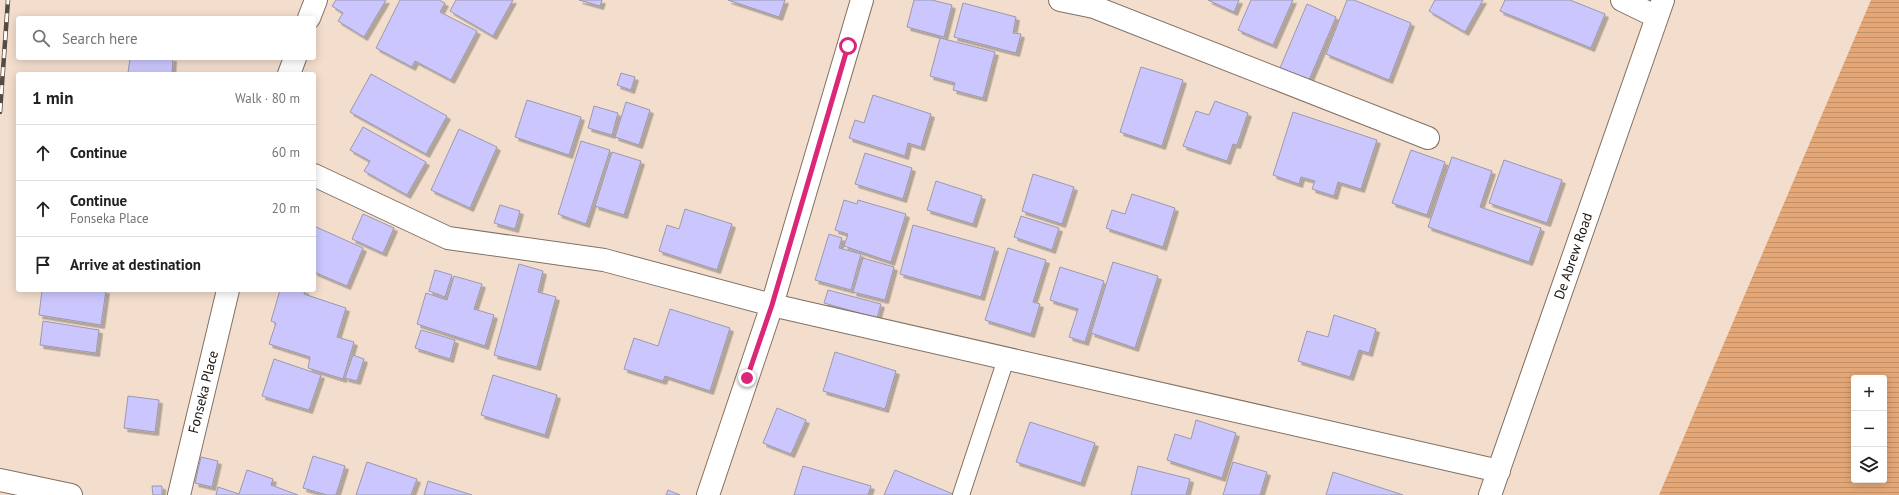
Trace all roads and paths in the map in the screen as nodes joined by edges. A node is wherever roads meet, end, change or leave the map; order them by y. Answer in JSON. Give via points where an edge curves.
{"nodes":[{"id":1,"x":316,"y":0,"type":"edge"},
{"id":2,"x":862,"y":0,"type":"edge"},
{"id":3,"x":1060,"y":0,"type":"edge"},
{"id":4,"x":1622,"y":0,"type":"edge"},
{"id":5,"x":1660,"y":8,"type":"edge"},
{"id":6,"x":310,"y":16,"type":"edge"},
{"id":7,"x":294,"y":60,"type":"edge"},
{"id":8,"x":290,"y":72,"type":"edge"},
{"id":9,"x":1428,"y":138,"type":"dead end"},
{"id":10,"x":316,"y":176,"type":"edge"},
{"id":11,"x":228,"y":292,"type":"edge"},
{"id":12,"x":772,"y":305,"type":"junction"},
{"id":13,"x":1006,"y":359,"type":"junction"},
{"id":14,"x":1499,"y":471,"type":"junction"},
{"id":15,"x":0,"y":480,"type":"edge"},
{"id":16,"x":71,"y":495,"type":"edge"},
{"id":17,"x":179,"y":495,"type":"edge"},
{"id":18,"x":708,"y":495,"type":"edge"},
{"id":19,"x":961,"y":495,"type":"edge"},
{"id":20,"x":1490,"y":495,"type":"edge"}],
"edges":[{"from":1,"to":6,"type":"street"},
{"from":2,"to":12,"type":"street"},
{"from":3,"to":9,"type":"street","via":[[1094,7]]},
{"from":4,"to":5,"type":"street"},
{"from":5,"to":14,"type":"street","name":"De Abrew Road"},
{"from":7,"to":8,"type":"street"},
{"from":10,"to":12,"type":"street","via":[[448,238],[604,260]]},
{"from":11,"to":17,"type":"street","name":"Fonseka Place"},
{"from":12,"to":13,"type":"street"},
{"from":12,"to":18,"type":"street"},
{"from":13,"to":14,"type":"street"},
{"from":13,"to":19,"type":"lane"},
{"from":14,"to":20,"type":"street","name":"De Abrew Road"},
{"from":15,"to":16,"type":"street"}]}
